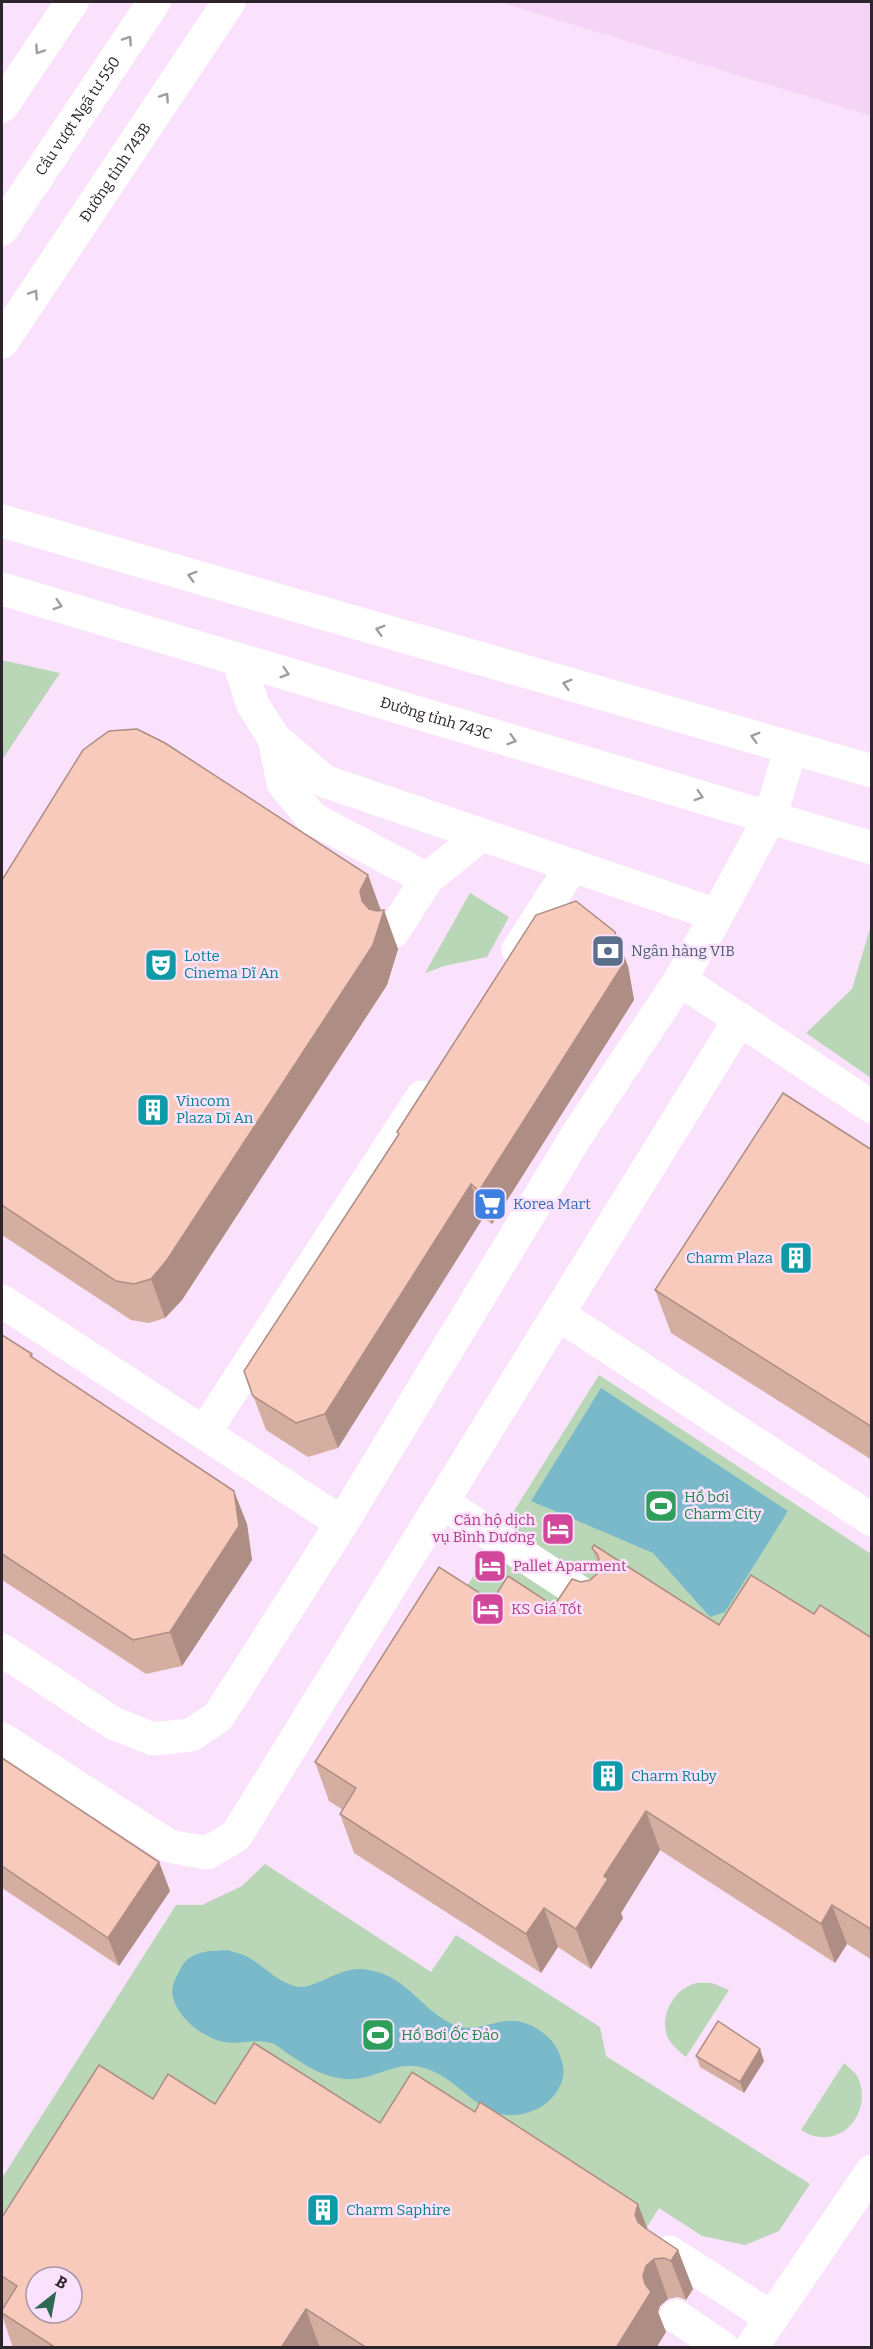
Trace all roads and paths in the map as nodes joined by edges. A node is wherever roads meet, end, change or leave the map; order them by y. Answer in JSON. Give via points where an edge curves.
{"nodes":[{"id":1,"x":72,"y":2,"type":"edge"},
{"id":2,"x":154,"y":2,"type":"edge"},
{"id":3,"x":229,"y":2,"type":"edge"},
{"id":4,"x":2,"y":106,"type":"edge"},
{"id":5,"x":2,"y":229,"type":"edge"},
{"id":6,"x":2,"y":342,"type":"edge"},
{"id":7,"x":2,"y":521,"type":"edge"},
{"id":8,"x":2,"y":589,"type":"edge"},
{"id":9,"x":238,"y":659,"type":"junction"},
{"id":10,"x":274,"y":738,"type":"junction"},
{"id":11,"x":790,"y":748,"type":"junction"},
{"id":12,"x":872,"y":771,"type":"edge"},
{"id":13,"x":770,"y":817,"type":"junction"},
{"id":14,"x":480,"y":836,"type":"junction"},
{"id":15,"x":872,"y":848,"type":"edge"},
{"id":16,"x":572,"y":866,"type":"junction"},
{"id":17,"x":427,"y":879,"type":"junction"},
{"id":18,"x":717,"y":915,"type":"junction"},
{"id":19,"x":393,"y":932,"type":"dead end"},
{"id":20,"x":501,"y":976,"type":"edge"},
{"id":21,"x":680,"y":980,"type":"junction"},
{"id":22,"x":740,"y":1019,"type":"junction"},
{"id":23,"x":436,"y":1075,"type":"edge"},
{"id":24,"x":872,"y":1107,"type":"edge"},
{"id":25,"x":2,"y":1301,"type":"edge"},
{"id":26,"x":558,"y":1314,"type":"junction"},
{"id":27,"x":204,"y":1433,"type":"junction"},
{"id":28,"x":442,"y":1502,"type":"junction"},
{"id":29,"x":872,"y":1520,"type":"edge"},
{"id":30,"x":342,"y":1523,"type":"junction"},
{"id":31,"x":596,"y":1603,"type":"edge"},
{"id":32,"x":2,"y":1650,"type":"edge"},
{"id":33,"x":2,"y":1739,"type":"edge"},
{"id":34,"x":872,"y":2171,"type":"edge"},
{"id":35,"x":669,"y":2252,"type":"edge"},
{"id":36,"x":676,"y":2316,"type":"dead end"},
{"id":37,"x":772,"y":2318,"type":"junction"},
{"id":38,"x":723,"y":2348,"type":"edge"},
{"id":39,"x":752,"y":2348,"type":"edge"}],
"edges":[{"from":1,"to":4,"type":"main road","one_way":true},
{"from":5,"to":2,"type":"main road","name":"Cầu vượt Ngã tư 550","one_way":true},
{"from":6,"to":3,"type":"main road","name":"Đường tỉnh 743B","one_way":true},
{"from":11,"to":7,"type":"main road","one_way":true},
{"from":8,"to":9,"type":"main road","name":"Đường tỉnh 743C","one_way":true},
{"from":9,"to":10,"type":"main road","via":[[253,705]]},
{"from":9,"to":13,"type":"main road","name":"Đường tỉnh 743C","one_way":true},
{"from":10,"to":14,"type":"main road","via":[[324,782]]},
{"from":10,"to":17,"type":"main road","via":[[283,783],[312,818]]},
{"from":11,"to":12,"type":"main road"},
{"from":11,"to":13,"type":"main road"},
{"from":13,"to":15,"type":"main road","name":"Đường tỉnh 743C"},
{"from":13,"to":18,"type":"main road"},
{"from":14,"to":16,"type":"main road"},
{"from":14,"to":17,"type":"main road"},
{"from":16,"to":18,"type":"main road"},
{"from":16,"to":20,"type":"main road"},
{"from":17,"to":19,"type":"main road"},
{"from":18,"to":21,"type":"main road"},
{"from":21,"to":22,"type":"main road"},
{"from":21,"to":30,"type":"main road","via":[[577,1134]]},
{"from":22,"to":24,"type":"main road"},
{"from":22,"to":26,"type":"main road"},
{"from":23,"to":27,"type":"main road"},
{"from":25,"to":27,"type":"main road"},
{"from":26,"to":28,"type":"main road"},
{"from":26,"to":29,"type":"main road"},
{"from":27,"to":30,"type":"main road"},
{"from":28,"to":31,"type":"main road"},
{"from":28,"to":33,"type":"main road","via":[[236,1836],[207,1852],[169,1846]]},
{"from":30,"to":32,"type":"main road","via":[[218,1717],[191,1736],[153,1739],[113,1723]]},
{"from":34,"to":37,"type":"main road"},
{"from":35,"to":37,"type":"main road"},
{"from":36,"to":38,"type":"main road"},
{"from":37,"to":39,"type":"main road"}]}
